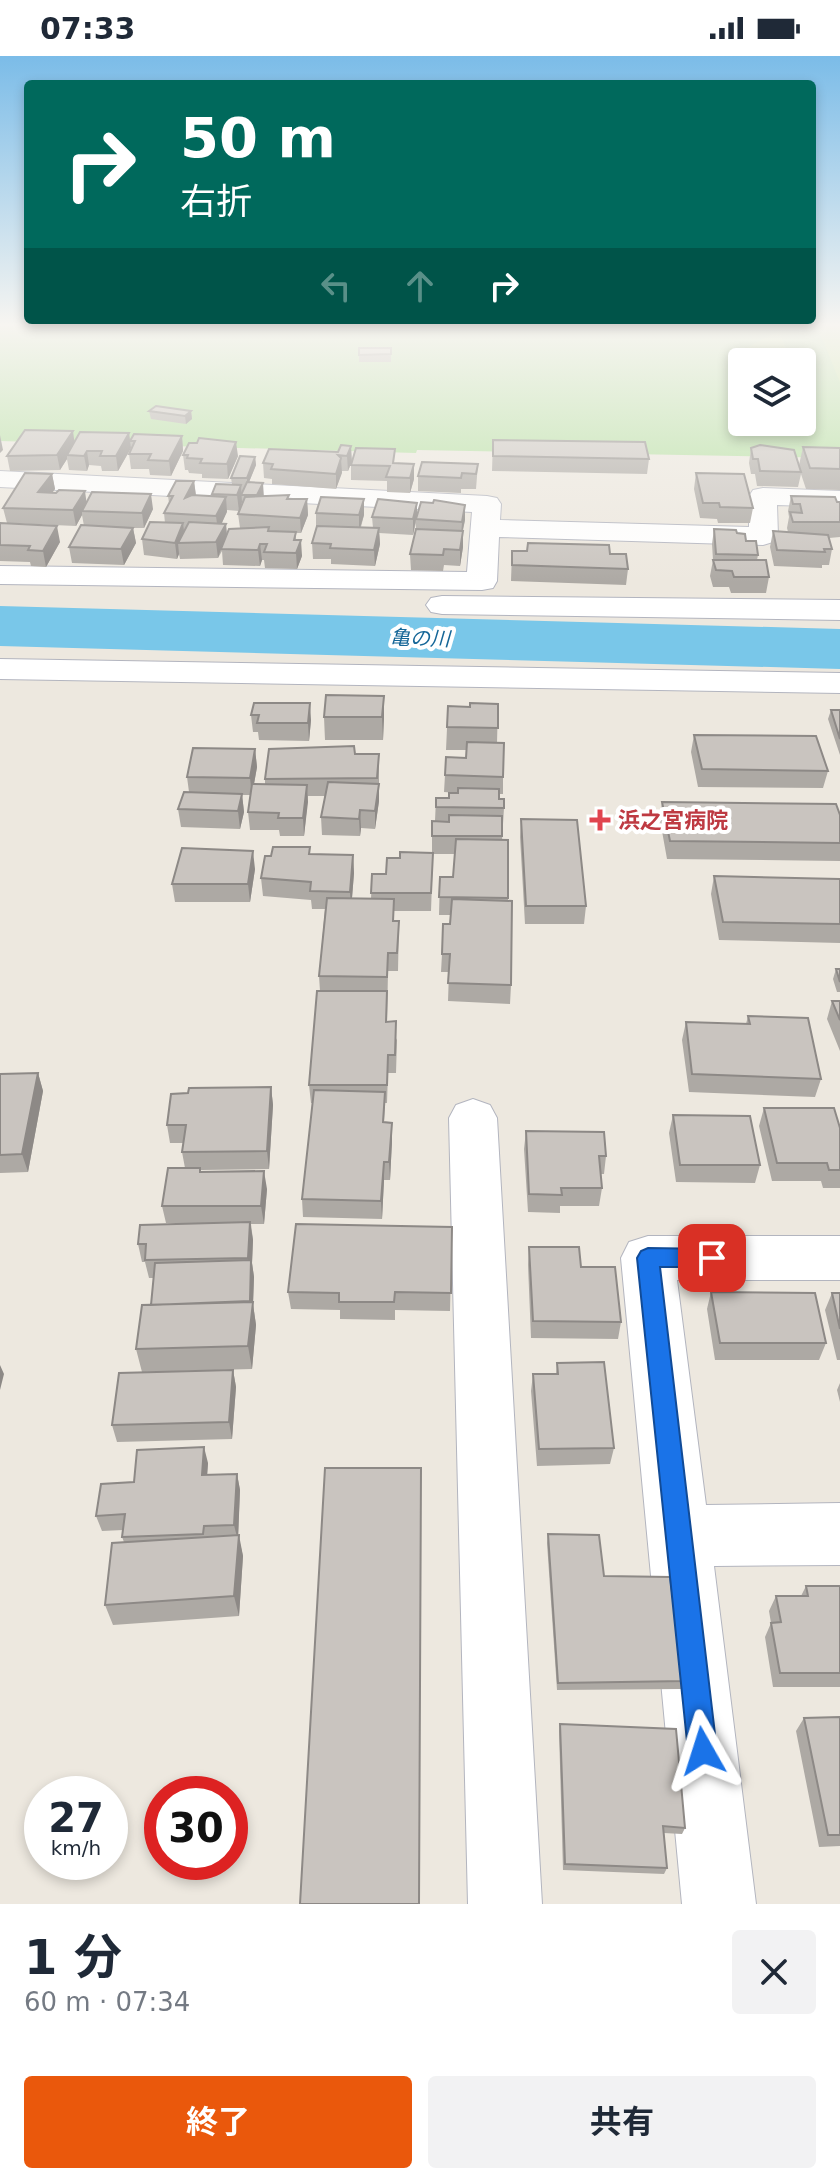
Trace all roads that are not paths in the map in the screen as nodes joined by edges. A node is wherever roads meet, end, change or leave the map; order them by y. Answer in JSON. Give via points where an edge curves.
{"nodes":[{"id":1,"x":0,"y":479,"type":"edge"},
{"id":2,"x":840,"y":499,"type":"edge"},
{"id":3,"x":485,"y":528,"type":"junction"},
{"id":4,"x":0,"y":575,"type":"edge"},
{"id":5,"x":0,"y":602,"type":"edge"},
{"id":6,"x":840,"y":610,"type":"edge"},
{"id":7,"x":0,"y":669,"type":"edge"},
{"id":8,"x":840,"y":683,"type":"edge"},
{"id":9,"x":473,"y":1118,"type":"dead end"},
{"id":10,"x":840,"y":1258,"type":"edge"},
{"id":11,"x":840,"y":1534,"type":"edge"},
{"id":12,"x":679,"y":1536,"type":"junction"},
{"id":13,"x":505,"y":1904,"type":"edge"},
{"id":14,"x":719,"y":1904,"type":"edge"}],
"edges":[{"from":1,"to":3,"type":"street","via":[[487,504]]},
{"from":2,"to":3,"type":"street","via":[[763,496],[763,536]]},
{"from":3,"to":4,"type":"street","via":[[482,581]]},
{"from":5,"to":6,"type":"street"},
{"from":7,"to":8,"type":"street"},
{"from":9,"to":13,"type":"street"},
{"from":10,"to":12,"type":"street","via":[[648,1258]]},
{"from":11,"to":12,"type":"street"},
{"from":12,"to":14,"type":"street"}]}
